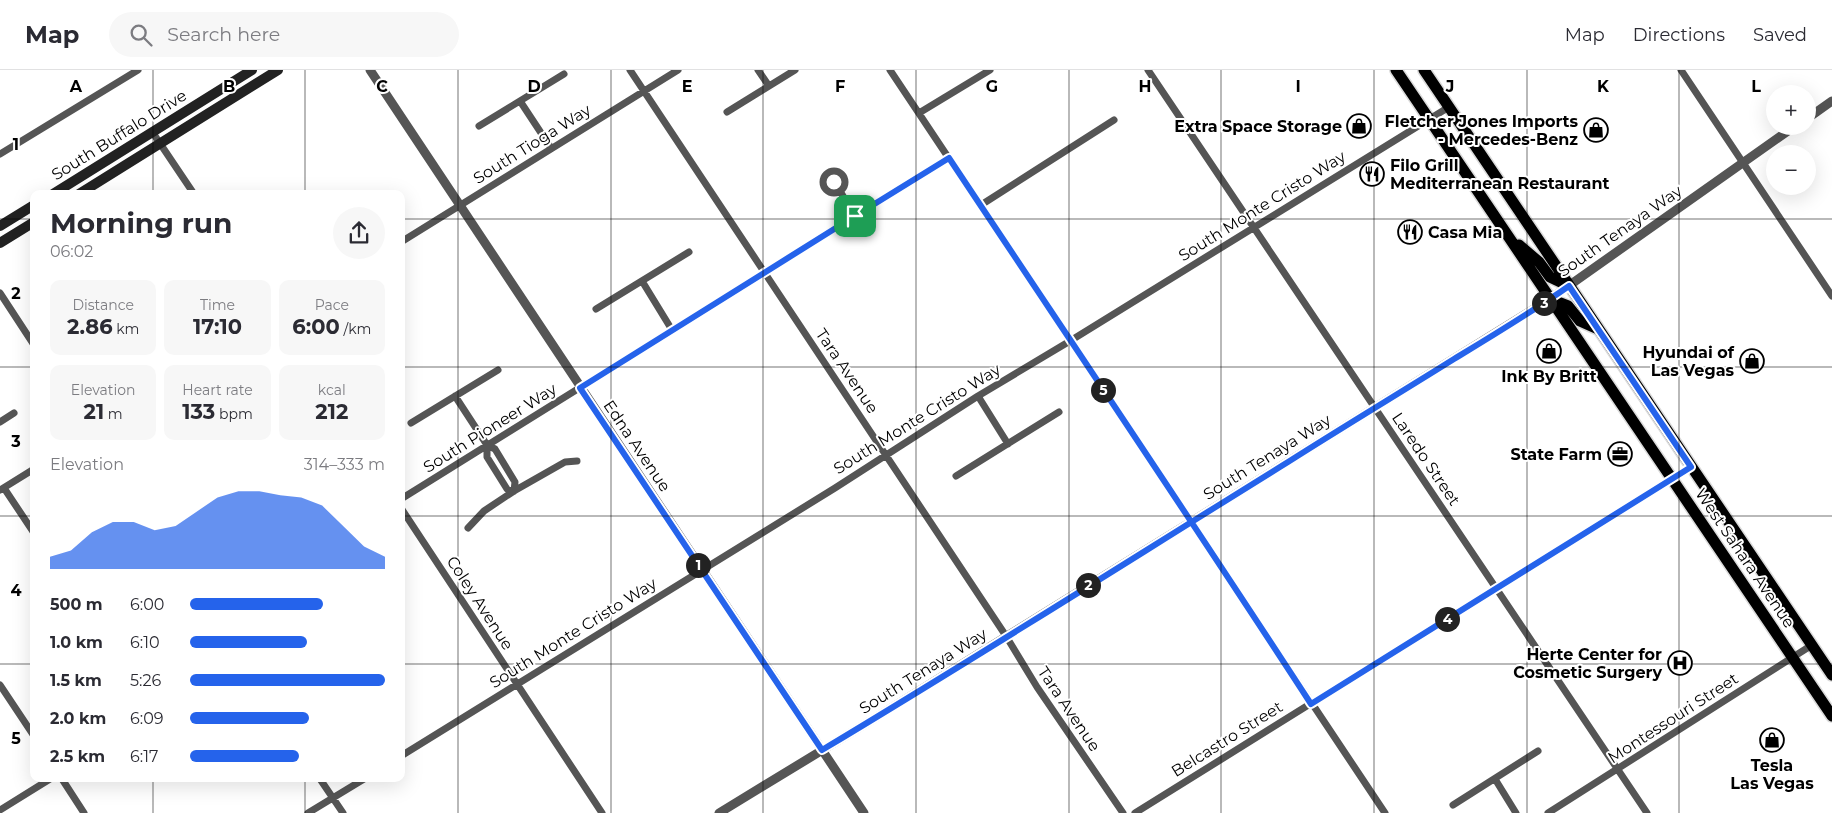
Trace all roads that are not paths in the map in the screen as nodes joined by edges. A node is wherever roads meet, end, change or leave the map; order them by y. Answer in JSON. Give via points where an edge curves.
{"nodes":[{"id":1,"x":138,"y":70,"type":"edge"},
{"id":2,"x":252,"y":70,"type":"edge"},
{"id":3,"x":278,"y":70,"type":"edge"},
{"id":4,"x":370,"y":70,"type":"edge"},
{"id":5,"x":630,"y":70,"type":"edge"},
{"id":6,"x":678,"y":70,"type":"edge"},
{"id":7,"x":758,"y":70,"type":"edge"},
{"id":8,"x":795,"y":70,"type":"edge"},
{"id":9,"x":890,"y":70,"type":"edge"},
{"id":10,"x":990,"y":70,"type":"edge"},
{"id":11,"x":1148,"y":70,"type":"edge"},
{"id":12,"x":1396,"y":70,"type":"edge"},
{"id":13,"x":1424,"y":70,"type":"edge"},
{"id":14,"x":1681,"y":70,"type":"edge"},
{"id":15,"x":564,"y":74,"type":"dead end"},
{"id":16,"x":769,"y":86,"type":"junction"},
{"id":17,"x":644,"y":91,"type":"junction"},
{"id":18,"x":520,"y":101,"type":"junction"},
{"id":19,"x":1832,"y":101,"type":"edge"},
{"id":20,"x":1448,"y":107,"type":"junction"},
{"id":21,"x":727,"y":112,"type":"dead end"},
{"id":22,"x":1816,"y":112,"type":"edge"},
{"id":23,"x":920,"y":113,"type":"junction"},
{"id":24,"x":1429,"y":119,"type":"junction"},
{"id":25,"x":1114,"y":120,"type":"dead end"},
{"id":26,"x":479,"y":126,"type":"dead end"},
{"id":27,"x":153,"y":132,"type":"junction"},
{"id":28,"x":1782,"y":135,"type":"edge"},
{"id":29,"x":160,"y":144,"type":"junction"},
{"id":30,"x":551,"y":148,"type":"junction"},
{"id":31,"x":0,"y":154,"type":"edge"},
{"id":32,"x":949,"y":158,"type":"junction"},
{"id":33,"x":1743,"y":162,"type":"junction"},
{"id":34,"x":59,"y":190,"type":"edge"},
{"id":35,"x":85,"y":190,"type":"edge"},
{"id":36,"x":191,"y":190,"type":"edge"},
{"id":37,"x":840,"y":191,"type":"dead end"},
{"id":38,"x":459,"y":205,"type":"junction"},
{"id":39,"x":981,"y":205,"type":"junction"},
{"id":40,"x":30,"y":207,"type":"edge"},
{"id":41,"x":855,"y":216,"type":"junction"},
{"id":42,"x":30,"y":224,"type":"edge"},
{"id":43,"x":0,"y":226,"type":"edge"},
{"id":44,"x":1254,"y":226,"type":"junction"},
{"id":45,"x":1508,"y":236,"type":"junction"},
{"id":46,"x":405,"y":239,"type":"edge"},
{"id":47,"x":0,"y":242,"type":"edge"},
{"id":48,"x":688,"y":252,"type":"dead end"},
{"id":49,"x":764,"y":273,"type":"junction"},
{"id":50,"x":642,"y":281,"type":"junction"},
{"id":51,"x":1569,"y":286,"type":"junction"},
{"id":52,"x":0,"y":294,"type":"edge"},
{"id":53,"x":1832,"y":296,"type":"edge"},
{"id":54,"x":1550,"y":299,"type":"junction"},
{"id":55,"x":596,"y":309,"type":"dead end"},
{"id":56,"x":1598,"y":329,"type":"junction"},
{"id":57,"x":672,"y":330,"type":"junction"},
{"id":58,"x":30,"y":339,"type":"edge"},
{"id":59,"x":1070,"y":341,"type":"junction"},
{"id":60,"x":498,"y":370,"type":"dead end"},
{"id":61,"x":580,"y":388,"type":"junction"},
{"id":62,"x":455,"y":396,"type":"junction"},
{"id":63,"x":978,"y":396,"type":"junction"},
{"id":64,"x":1375,"y":408,"type":"junction"},
{"id":65,"x":1059,"y":412,"type":"dead end"},
{"id":66,"x":14,"y":413,"type":"dead end"},
{"id":67,"x":0,"y":422,"type":"edge"},
{"id":68,"x":411,"y":423,"type":"dead end"},
{"id":69,"x":1008,"y":444,"type":"junction"},
{"id":70,"x":487,"y":445,"type":"junction"},
{"id":71,"x":886,"y":454,"type":"junction"},
{"id":72,"x":577,"y":461,"type":"dead end"},
{"id":73,"x":1691,"y":467,"type":"junction"},
{"id":74,"x":30,"y":471,"type":"edge"},
{"id":75,"x":956,"y":476,"type":"dead end"},
{"id":76,"x":1672,"y":479,"type":"junction"},
{"id":77,"x":1,"y":489,"type":"edge"},
{"id":78,"x":514,"y":491,"type":"junction"},
{"id":79,"x":405,"y":496,"type":"edge"},
{"id":80,"x":405,"y":514,"type":"edge"},
{"id":81,"x":1191,"y":522,"type":"junction"},
{"id":82,"x":30,"y":528,"type":"edge"},
{"id":83,"x":468,"y":528,"type":"dead end"},
{"id":84,"x":701,"y":570,"type":"junction"},
{"id":85,"x":1497,"y":589,"type":"junction"},
{"id":86,"x":1006,"y":636,"type":"junction"},
{"id":87,"x":1812,"y":645,"type":"junction"},
{"id":88,"x":1793,"y":658,"type":"junction"},
{"id":89,"x":1832,"y":675,"type":"edge"},
{"id":90,"x":0,"y":684,"type":"edge"},
{"id":91,"x":517,"y":684,"type":"junction"},
{"id":92,"x":1311,"y":704,"type":"junction"},
{"id":93,"x":1832,"y":716,"type":"edge"},
{"id":94,"x":30,"y":728,"type":"edge"},
{"id":95,"x":822,"y":750,"type":"junction"},
{"id":96,"x":1538,"y":751,"type":"dead end"},
{"id":97,"x":405,"y":754,"type":"edge"},
{"id":98,"x":1618,"y":770,"type":"junction"},
{"id":99,"x":1494,"y":779,"type":"junction"},
{"id":100,"x":45,"y":782,"type":"edge"},
{"id":101,"x":64,"y":782,"type":"edge"},
{"id":102,"x":322,"y":782,"type":"edge"},
{"id":103,"x":359,"y":782,"type":"edge"},
{"id":104,"x":333,"y":798,"type":"junction"},
{"id":105,"x":1454,"y":805,"type":"dead end"},
{"id":106,"x":0,"y":810,"type":"edge"},
{"id":107,"x":84,"y":813,"type":"edge"},
{"id":108,"x":308,"y":813,"type":"edge"},
{"id":109,"x":343,"y":813,"type":"edge"},
{"id":110,"x":602,"y":813,"type":"edge"},
{"id":111,"x":719,"y":813,"type":"edge"},
{"id":112,"x":864,"y":813,"type":"edge"},
{"id":113,"x":1123,"y":813,"type":"edge"},
{"id":114,"x":1135,"y":813,"type":"edge"},
{"id":115,"x":1385,"y":813,"type":"edge"},
{"id":116,"x":1516,"y":813,"type":"edge"},
{"id":117,"x":1548,"y":813,"type":"edge"},
{"id":118,"x":1647,"y":813,"type":"edge"}],
"edges":[{"from":1,"to":31,"type":"street"},
{"from":2,"to":27,"type":"main road","name":"South Buffalo Drive"},
{"from":3,"to":29,"type":"main road","name":"South Buffalo Drive"},
{"from":4,"to":38,"type":"street","name":"Edna Avenue"},
{"from":5,"to":17,"type":"street","name":"Tara Avenue"},
{"from":6,"to":17,"type":"street","name":"South Tioga Way"},
{"from":7,"to":16,"type":"street"},
{"from":8,"to":16,"type":"street"},
{"from":9,"to":23,"type":"street"},
{"from":10,"to":23,"type":"street"},
{"from":11,"to":44,"type":"street","name":"Laredo Street"},
{"from":12,"to":24,"type":"main road","name":"West Sahara Avenue"},
{"from":13,"to":20,"type":"main road","name":"West Sahara Avenue"},
{"from":14,"to":33,"type":"street"},
{"from":15,"to":18,"type":"street"},
{"from":16,"to":21,"type":"street"},
{"from":17,"to":30,"type":"street","name":"South Tioga Way"},
{"from":17,"to":49,"type":"street","name":"Tara Avenue"},
{"from":18,"to":26,"type":"street"},
{"from":18,"to":30,"type":"street"},
{"from":19,"to":22,"type":"street"},
{"from":20,"to":24,"type":"street","name":"South Monte Cristo Way"},
{"from":20,"to":51,"type":"main road","name":"West Sahara Avenue"},
{"from":23,"to":32,"type":"street"},
{"from":24,"to":44,"type":"street","name":"South Monte Cristo Way"},
{"from":24,"to":45,"type":"main road","name":"West Sahara Avenue"},
{"from":25,"to":39,"type":"street"},
{"from":27,"to":29,"type":"street"},
{"from":27,"to":34,"type":"main road","name":"South Buffalo Drive"},
{"from":28,"to":33,"type":"street","name":"South Tenaya Way"},
{"from":29,"to":35,"type":"main road","name":"South Buffalo Drive"},
{"from":29,"to":36,"type":"street"},
{"from":30,"to":38,"type":"street","name":"South Tioga Way"},
{"from":32,"to":39,"type":"street"},
{"from":32,"to":41,"type":"street","name":"South Pioneer Way"},
{"from":33,"to":51,"type":"street","name":"South Tenaya Way"},
{"from":33,"to":53,"type":"street"},
{"from":37,"to":41,"type":"street"},
{"from":38,"to":46,"type":"street","name":"South Tioga Way"},
{"from":38,"to":61,"type":"street","name":"Edna Avenue"},
{"from":39,"to":59,"type":"street"},
{"from":40,"to":43,"type":"main road"},
{"from":41,"to":49,"type":"street","name":"South Pioneer Way"},
{"from":42,"to":47,"type":"main road"},
{"from":44,"to":59,"type":"street","name":"South Monte Cristo Way"},
{"from":44,"to":64,"type":"street","name":"Laredo Street"},
{"from":45,"to":51,"type":"main road","via":[[1539,262],[1550,277]]},
{"from":45,"to":54,"type":"main road","name":"West Sahara Avenue"},
{"from":48,"to":50,"type":"street"},
{"from":49,"to":57,"type":"street","name":"South Pioneer Way"},
{"from":49,"to":71,"type":"street","name":"Tara Avenue"},
{"from":50,"to":55,"type":"street"},
{"from":50,"to":57,"type":"street"},
{"from":51,"to":54,"type":"street","name":"South Tenaya Way"},
{"from":51,"to":56,"type":"main road","name":"West Sahara Avenue"},
{"from":52,"to":58,"type":"street"},
{"from":54,"to":56,"type":"main road","via":[[1568,306],[1580,321]]},
{"from":54,"to":64,"type":"street","name":"South Tenaya Way"},
{"from":54,"to":76,"type":"main road","name":"West Sahara Avenue"},
{"from":56,"to":73,"type":"main road","name":"West Sahara Avenue"},
{"from":57,"to":61,"type":"street","name":"South Pioneer Way"},
{"from":59,"to":63,"type":"street","name":"South Monte Cristo Way"},
{"from":59,"to":81,"type":"street"},
{"from":60,"to":62,"type":"street"},
{"from":61,"to":70,"type":"street","name":"South Pioneer Way"},
{"from":61,"to":84,"type":"street","name":"Edna Avenue"},
{"from":62,"to":68,"type":"street"},
{"from":62,"to":70,"type":"street"},
{"from":63,"to":69,"type":"street"},
{"from":63,"to":71,"type":"street","name":"South Monte Cristo Way"},
{"from":64,"to":81,"type":"street","name":"South Tenaya Way"},
{"from":64,"to":85,"type":"street","name":"Laredo Street"},
{"from":65,"to":69,"type":"street"},
{"from":66,"to":67,"type":"street"},
{"from":69,"to":75,"type":"street"},
{"from":70,"to":78,"type":"street","via":[[495,449],[515,482]]},
{"from":70,"to":78,"type":"street","via":[[487,457],[507,489]]},
{"from":70,"to":79,"type":"street","name":"South Pioneer Way"},
{"from":71,"to":84,"type":"street","name":"South Monte Cristo Way"},
{"from":71,"to":86,"type":"street","name":"Tara Avenue"},
{"from":72,"to":78,"type":"street","via":[[565,462]]},
{"from":73,"to":76,"type":"street","name":"Belcastro Street"},
{"from":73,"to":87,"type":"main road","name":"West Sahara Avenue"},
{"from":74,"to":77,"type":"street"},
{"from":76,"to":85,"type":"street","name":"Belcastro Street"},
{"from":76,"to":88,"type":"main road","name":"West Sahara Avenue"},
{"from":77,"to":82,"type":"street"},
{"from":78,"to":83,"type":"street","via":[[484,511]]},
{"from":80,"to":91,"type":"street","name":"Coley Avenue"},
{"from":81,"to":86,"type":"street","name":"South Tenaya Way"},
{"from":81,"to":92,"type":"street"},
{"from":84,"to":91,"type":"street","name":"South Monte Cristo Way"},
{"from":84,"to":95,"type":"street","name":"Edna Avenue"},
{"from":85,"to":92,"type":"street","name":"Belcastro Street"},
{"from":85,"to":98,"type":"street","name":"Laredo Street"},
{"from":86,"to":95,"type":"street","name":"South Tenaya Way"},
{"from":86,"to":113,"type":"street","name":"Tara Avenue"},
{"from":87,"to":88,"type":"street","name":"Montessouri Street"},
{"from":87,"to":89,"type":"main road","name":"West Sahara Avenue"},
{"from":88,"to":93,"type":"main road","name":"West Sahara Avenue"},
{"from":88,"to":98,"type":"street","name":"Montessouri Street"},
{"from":90,"to":94,"type":"street"},
{"from":91,"to":97,"type":"street","name":"South Monte Cristo Way"},
{"from":91,"to":110,"type":"street","name":"Coley Avenue"},
{"from":92,"to":114,"type":"street","name":"Belcastro Street"},
{"from":92,"to":115,"type":"street"},
{"from":95,"to":111,"type":"street","name":"South Tenaya Way"},
{"from":95,"to":112,"type":"street","name":"Edna Avenue"},
{"from":96,"to":99,"type":"street"},
{"from":98,"to":117,"type":"street","name":"Montessouri Street"},
{"from":98,"to":118,"type":"street","name":"Laredo Street"},
{"from":99,"to":105,"type":"street"},
{"from":99,"to":116,"type":"street"},
{"from":100,"to":106,"type":"street"},
{"from":101,"to":107,"type":"street"},
{"from":102,"to":104,"type":"street"},
{"from":103,"to":104,"type":"street"},
{"from":104,"to":108,"type":"street"},
{"from":104,"to":109,"type":"street"}]}
